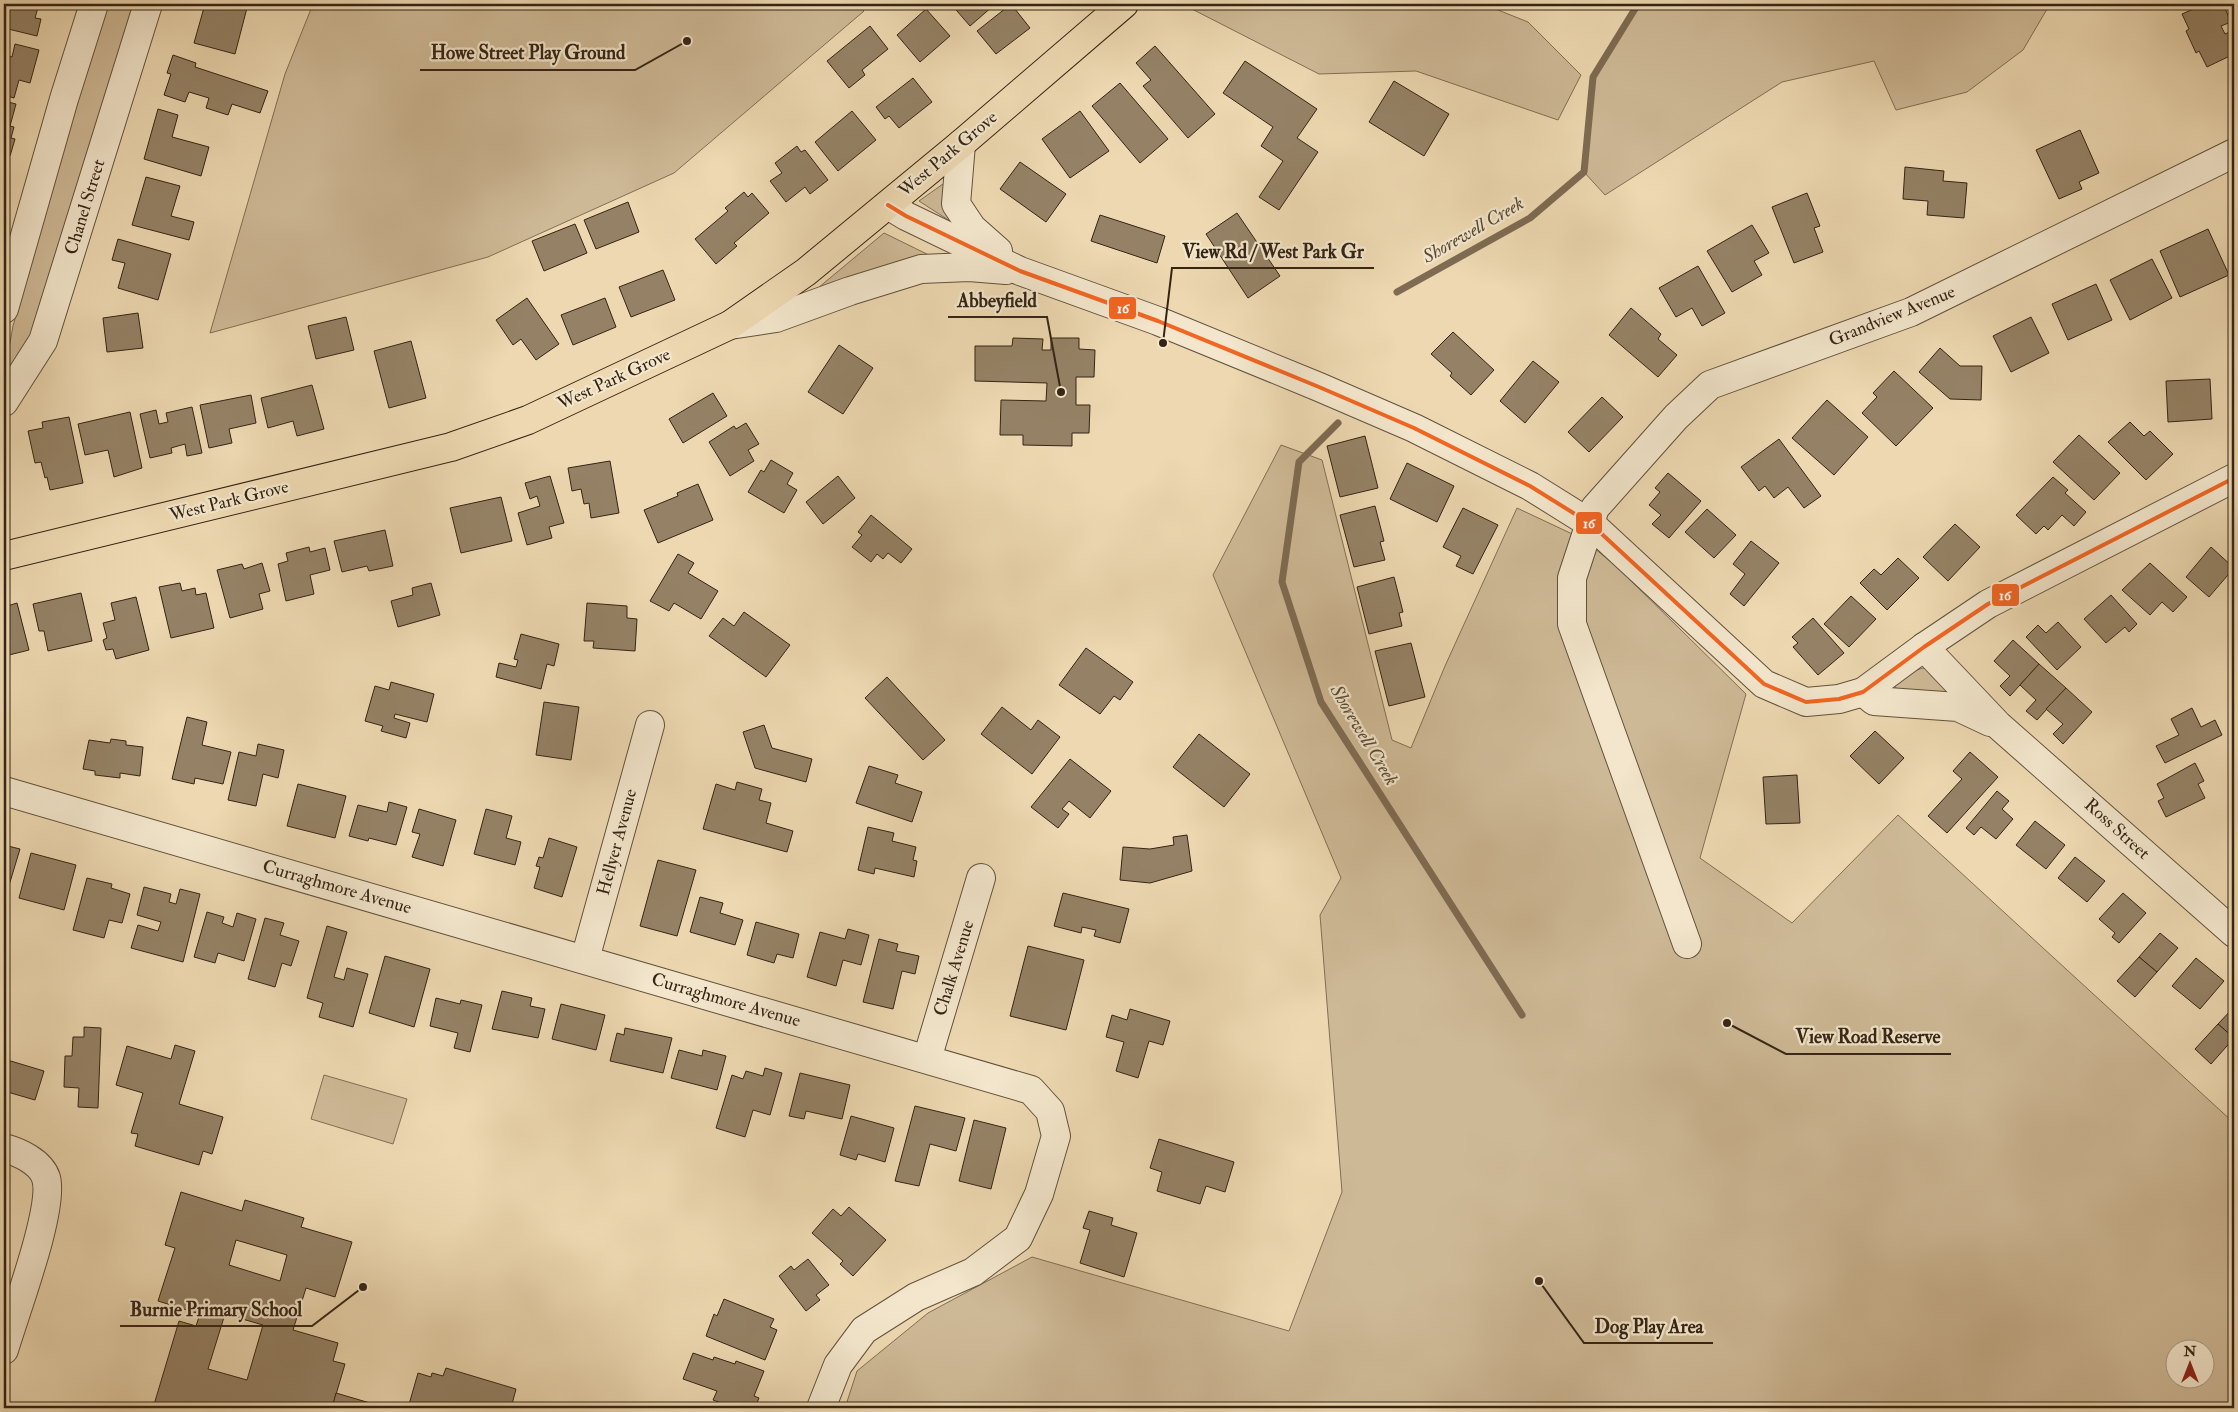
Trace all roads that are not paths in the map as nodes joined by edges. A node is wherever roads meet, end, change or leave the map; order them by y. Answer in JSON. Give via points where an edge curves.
{"nodes":[{"id":1,"x":94,"y":4,"type":"edge"},
{"id":2,"x":148,"y":4,"type":"edge"},
{"id":3,"x":1124,"y":4,"type":"edge"},
{"id":4,"x":961,"y":144,"type":"junction"},
{"id":5,"x":2234,"y":153,"type":"edge"},
{"id":6,"x":888,"y":205,"type":"junction"},
{"id":7,"x":1020,"y":271,"type":"junction"},
{"id":8,"x":4,"y":308,"type":"edge"},
{"id":9,"x":730,"y":325,"type":"junction"},
{"id":10,"x":4,"y":402,"type":"edge"},
{"id":11,"x":2234,"y":478,"type":"edge"},
{"id":12,"x":1591,"y":524,"type":"junction"},
{"id":13,"x":4,"y":554,"type":"edge"},
{"id":14,"x":1924,"y":647,"type":"junction"},
{"id":15,"x":1863,"y":692,"type":"junction"},
{"id":16,"x":650,"y":725,"type":"dead end"},
{"id":17,"x":1998,"y":725,"type":"junction"},
{"id":18,"x":4,"y":791,"type":"edge"},
{"id":19,"x":981,"y":878,"type":"dead end"},
{"id":20,"x":2234,"y":933,"type":"edge"},
{"id":21,"x":1687,"y":944,"type":"dead end"},
{"id":22,"x":584,"y":959,"type":"junction"},
{"id":23,"x":927,"y":1058,"type":"junction"},
{"id":24,"x":4,"y":1148,"type":"edge"},
{"id":25,"x":4,"y":1350,"type":"edge"},
{"id":26,"x":821,"y":1408,"type":"edge"}],
"edges":[{"from":1,"to":8,"type":"street"},
{"from":2,"to":10,"type":"street","name":"Chanel Street","via":[[43,341]]},
{"from":3,"to":4,"type":"main road","name":"West Park Grove"},
{"from":4,"to":6,"type":"main road","name":"West Park Grove"},
{"from":4,"to":7,"type":"street","via":[[956,204],[972,228]]},
{"from":5,"to":12,"type":"street","name":"Grandview Avenue","via":[[1911,312],[1710,385],[1676,417],[1595,508]]},
{"from":6,"to":7,"type":"street"},
{"from":6,"to":9,"type":"main road","name":"West Park Grove","via":[[806,272]]},
{"from":7,"to":9,"type":"street","via":[[969,267],[921,269],[776,318]]},
{"from":7,"to":12,"type":"street","via":[[1237,352],[1414,428],[1530,486]]},
{"from":9,"to":13,"type":"main road","name":"West Park Grove","via":[[528,420],[451,447]]},
{"from":11,"to":14,"type":"street","via":[[1988,604]]},
{"from":12,"to":15,"type":"street","via":[[1764,684],[1806,702],[1839,700]]},
{"from":12,"to":21,"type":"street","name":"Grandview Avenue","via":[[1572,578],[1572,624]]},
{"from":14,"to":15,"type":"street"},
{"from":14,"to":17,"type":"street","name":"Ross Street"},
{"from":15,"to":17,"type":"street","name":"Ross Street","via":[[1874,701],[1958,707]]},
{"from":16,"to":22,"type":"street","name":"Hellyer Avenue"},
{"from":17,"to":20,"type":"street","name":"Ross Street"},
{"from":18,"to":22,"type":"street","name":"Curraghmore Avenue"},
{"from":19,"to":23,"type":"street","name":"Chalk Avenue"},
{"from":22,"to":23,"type":"street","name":"Curraghmore Avenue"},
{"from":23,"to":26,"type":"street","name":"Curraghmore Avenue","via":[[1031,1090],[1050,1111],[1056,1136],[1039,1194],[1018,1238],[973,1272],[916,1297],[864,1330],[838,1365]]},
{"from":24,"to":25,"type":"street","via":[[32,1160],[46,1177],[48,1194],[44,1219]]}]}
